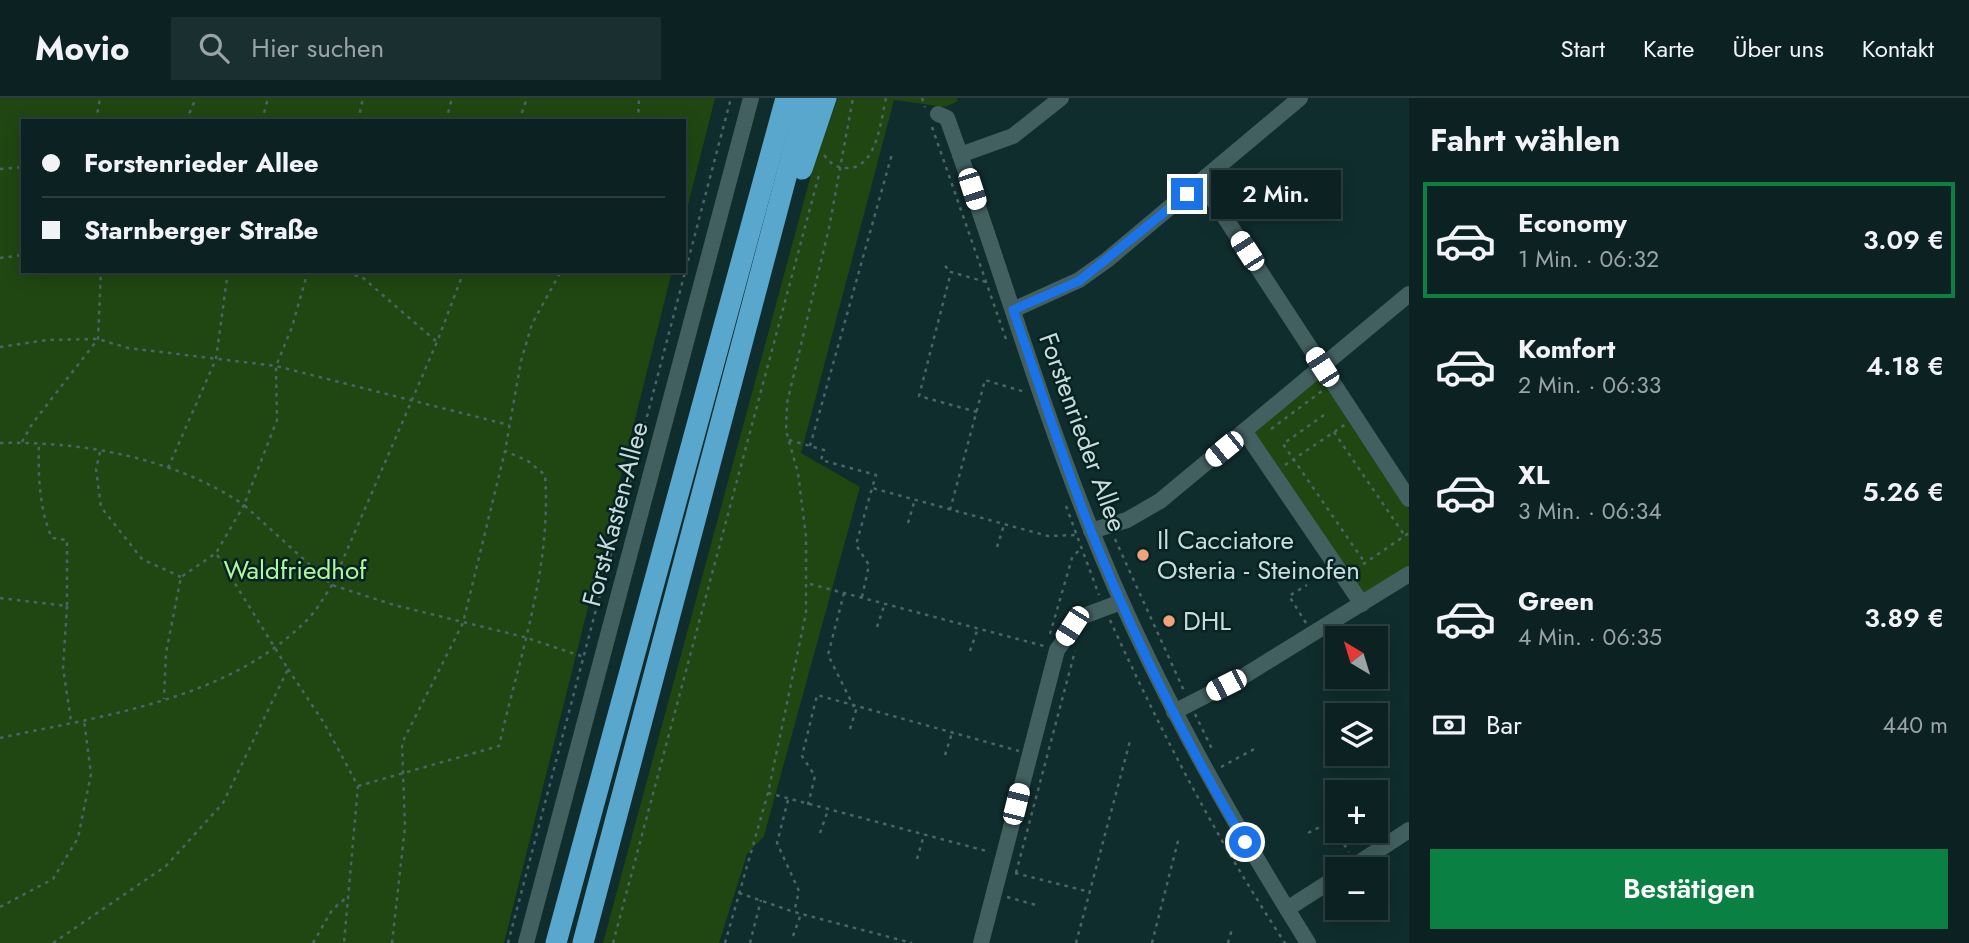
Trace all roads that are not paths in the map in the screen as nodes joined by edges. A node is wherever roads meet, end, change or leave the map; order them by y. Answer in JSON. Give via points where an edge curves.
{"nodes":[{"id":1,"x":751,"y":98,"type":"edge"},
{"id":2,"x":786,"y":98,"type":"edge"},
{"id":3,"x":807,"y":98,"type":"edge"},
{"id":4,"x":826,"y":98,"type":"edge"},
{"id":5,"x":1061,"y":98,"type":"edge"},
{"id":6,"x":1300,"y":98,"type":"edge"},
{"id":7,"x":933,"y":114,"type":"road end"},
{"id":8,"x":960,"y":155,"type":"junction"},
{"id":9,"x":1201,"y":181,"type":"junction"},
{"id":10,"x":768,"y":248,"type":"junction"},
{"id":11,"x":1409,"y":294,"type":"edge"},
{"id":12,"x":1013,"y":310,"type":"junction"},
{"id":13,"x":1322,"y":367,"type":"junction"},
{"id":14,"x":1249,"y":437,"type":"junction"},
{"id":15,"x":1409,"y":499,"type":"edge"},
{"id":16,"x":1098,"y":529,"type":"junction"},
{"id":17,"x":1409,"y":575,"type":"edge"},
{"id":18,"x":1121,"y":602,"type":"junction"},
{"id":19,"x":1362,"y":604,"type":"junction"},
{"id":20,"x":1174,"y":712,"type":"junction"},
{"id":21,"x":1409,"y":830,"type":"edge"},
{"id":22,"x":1367,"y":857,"type":"edge"},
{"id":23,"x":1325,"y":885,"type":"edge"},
{"id":24,"x":1287,"y":909,"type":"junction"},
{"id":25,"x":526,"y":943,"type":"edge"},
{"id":26,"x":556,"y":943,"type":"edge"},
{"id":27,"x":583,"y":943,"type":"edge"},
{"id":28,"x":981,"y":943,"type":"edge"},
{"id":29,"x":1308,"y":943,"type":"edge"}],
"edges":[{"from":1,"to":25,"type":"street","name":"Forst-Kasten-Allee"},
{"from":2,"to":26,"type":"highway"},
{"from":3,"to":10,"type":"highway"},
{"from":4,"to":10,"type":"highway","via":[[787,212]]},
{"from":5,"to":8,"type":"street","via":[[1013,136]]},
{"from":6,"to":9,"type":"street"},
{"from":7,"to":8,"type":"street","name":"Forstenrieder Allee","via":[[947,118]]},
{"from":8,"to":12,"type":"street","name":"Forstenrieder Allee"},
{"from":9,"to":12,"type":"street","via":[[1079,281]]},
{"from":9,"to":13,"type":"street"},
{"from":10,"to":27,"type":"highway"},
{"from":11,"to":13,"type":"street"},
{"from":12,"to":16,"type":"street","name":"Forstenrieder Allee"},
{"from":13,"to":14,"type":"street"},
{"from":13,"to":15,"type":"street"},
{"from":14,"to":16,"type":"street","via":[[1160,500],[1127,520]]},
{"from":14,"to":19,"type":"street"},
{"from":16,"to":18,"type":"street","name":"Forstenrieder Allee"},
{"from":17,"to":19,"type":"street"},
{"from":18,"to":20,"type":"street","name":"Forstenrieder Allee"},
{"from":18,"to":28,"type":"street","via":[[1081,617],[1052,648],[1007,866]]},
{"from":19,"to":20,"type":"street","via":[[1244,676]]},
{"from":20,"to":24,"type":"street","name":"Forstenrieder Allee"},
{"from":21,"to":22,"type":"street"},
{"from":23,"to":24,"type":"street"},
{"from":24,"to":29,"type":"street","name":"Forstenrieder Allee"}]}
